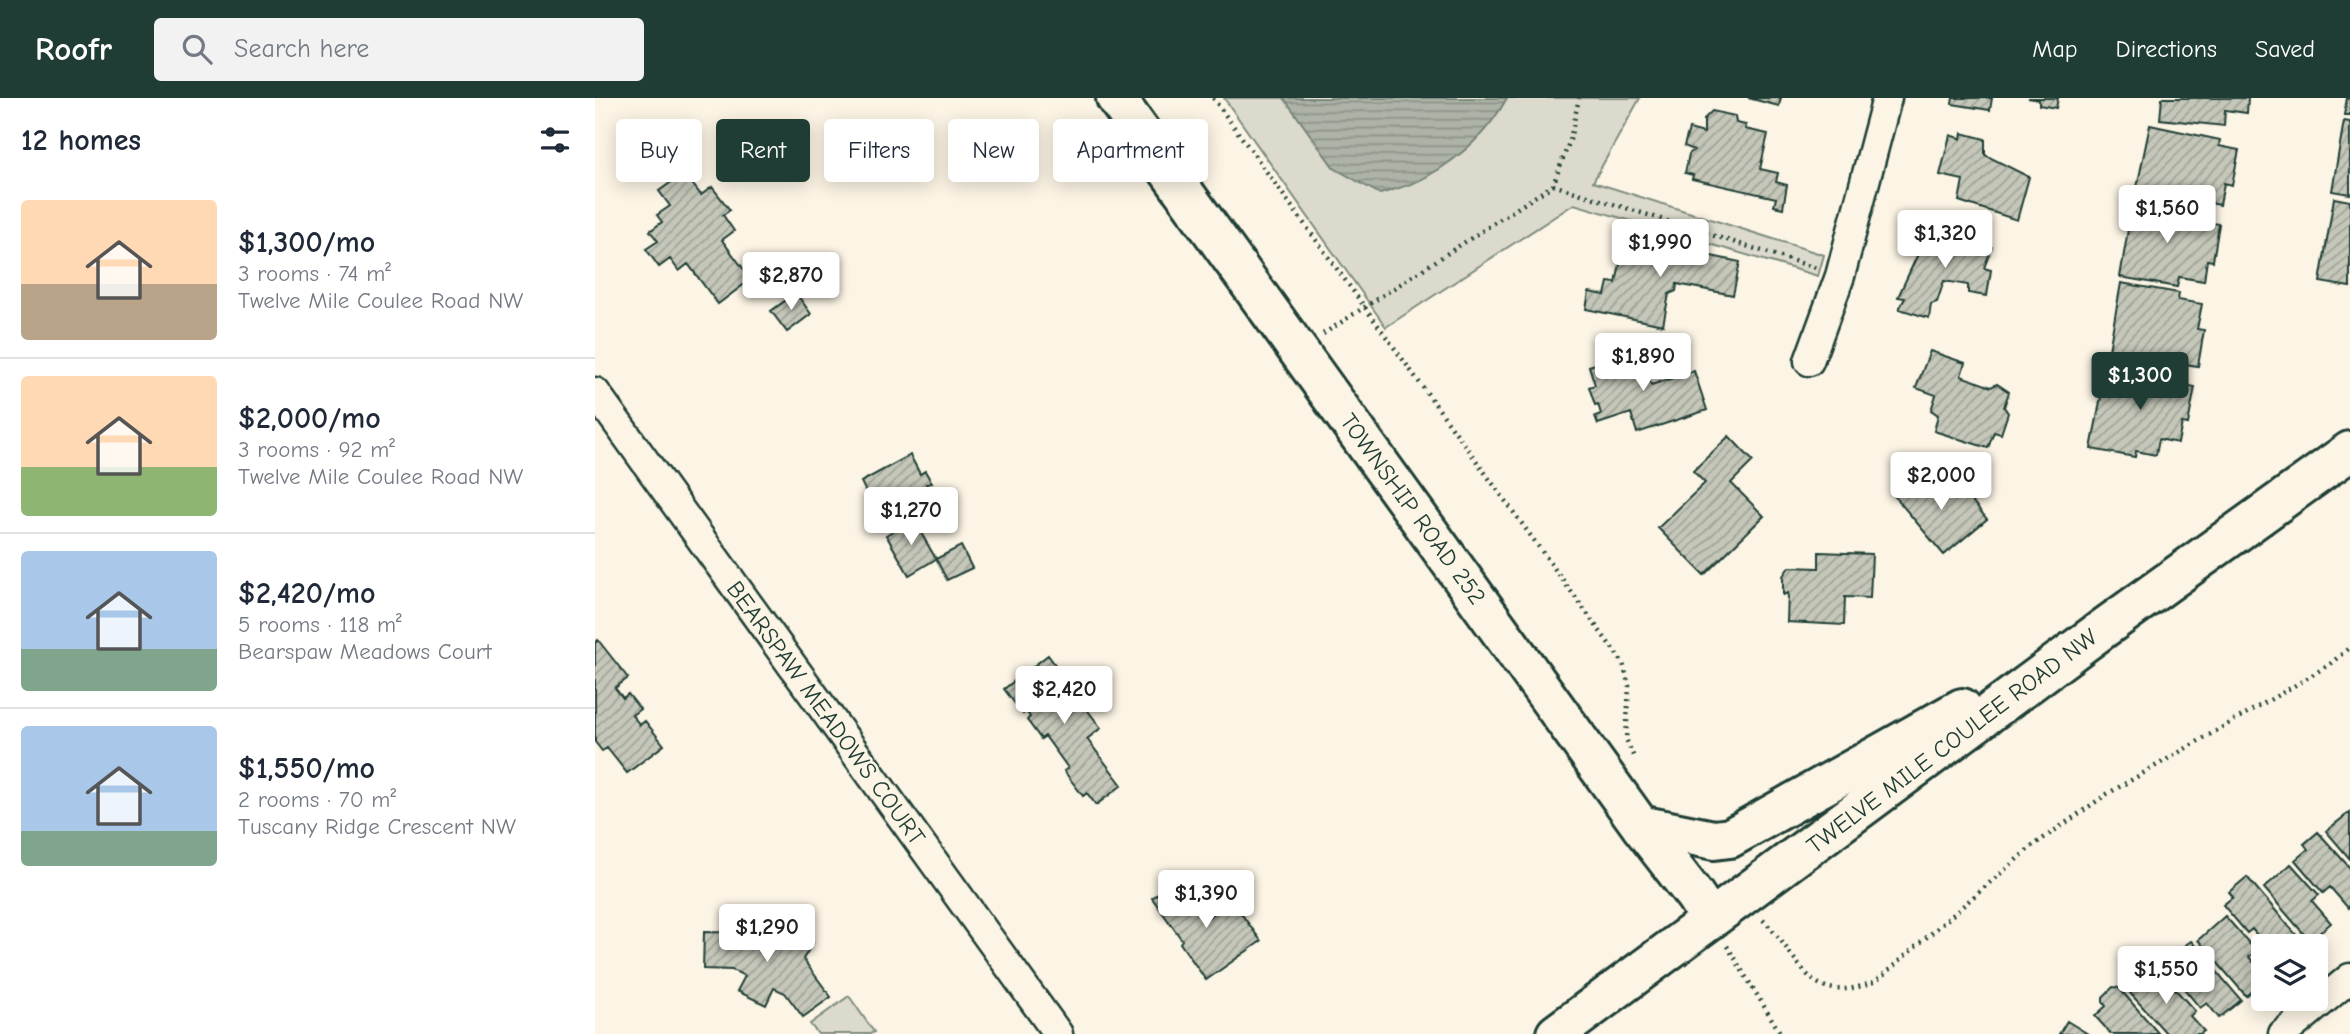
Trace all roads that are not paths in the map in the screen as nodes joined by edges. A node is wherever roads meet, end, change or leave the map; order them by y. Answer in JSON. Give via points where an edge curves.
{"nodes":[{"id":1,"x":1116,"y":98,"type":"edge"},
{"id":2,"x":1887,"y":98,"type":"edge"},
{"id":3,"x":1809,"y":361,"type":"dead end"},
{"id":4,"x":595,"y":392,"type":"edge"},
{"id":5,"x":2350,"y":451,"type":"edge"},
{"id":6,"x":2104,"y":628,"type":"junction"},
{"id":7,"x":1640,"y":825,"type":"junction"},
{"id":8,"x":1726,"y":908,"type":"junction"},
{"id":9,"x":2350,"y":978,"type":"edge"},
{"id":10,"x":1058,"y":1034,"type":"edge"},
{"id":11,"x":1556,"y":1034,"type":"edge"},
{"id":12,"x":2283,"y":1034,"type":"edge"}],
"edges":[{"from":1,"to":7,"type":"street","name":"TOWNSHIP ROAD 252"},
{"from":2,"to":3,"type":"street","via":[[1840,276]]},
{"from":4,"to":10,"type":"street","name":"BEARSPAW MEADOWS COURT"},
{"from":5,"to":6,"type":"street","name":"TWELVE MILE COULEE ROAD NW"},
{"from":6,"to":7,"type":"street","via":[[1730,838]]},
{"from":6,"to":8,"type":"street","name":"TWELVE MILE COULEE ROAD NW"},
{"from":7,"to":8,"type":"street","name":"TOWNSHIP ROAD 252"},
{"from":8,"to":11,"type":"street","name":"TWELVE MILE COULEE ROAD NW"},
{"from":9,"to":12,"type":"street"}]}
